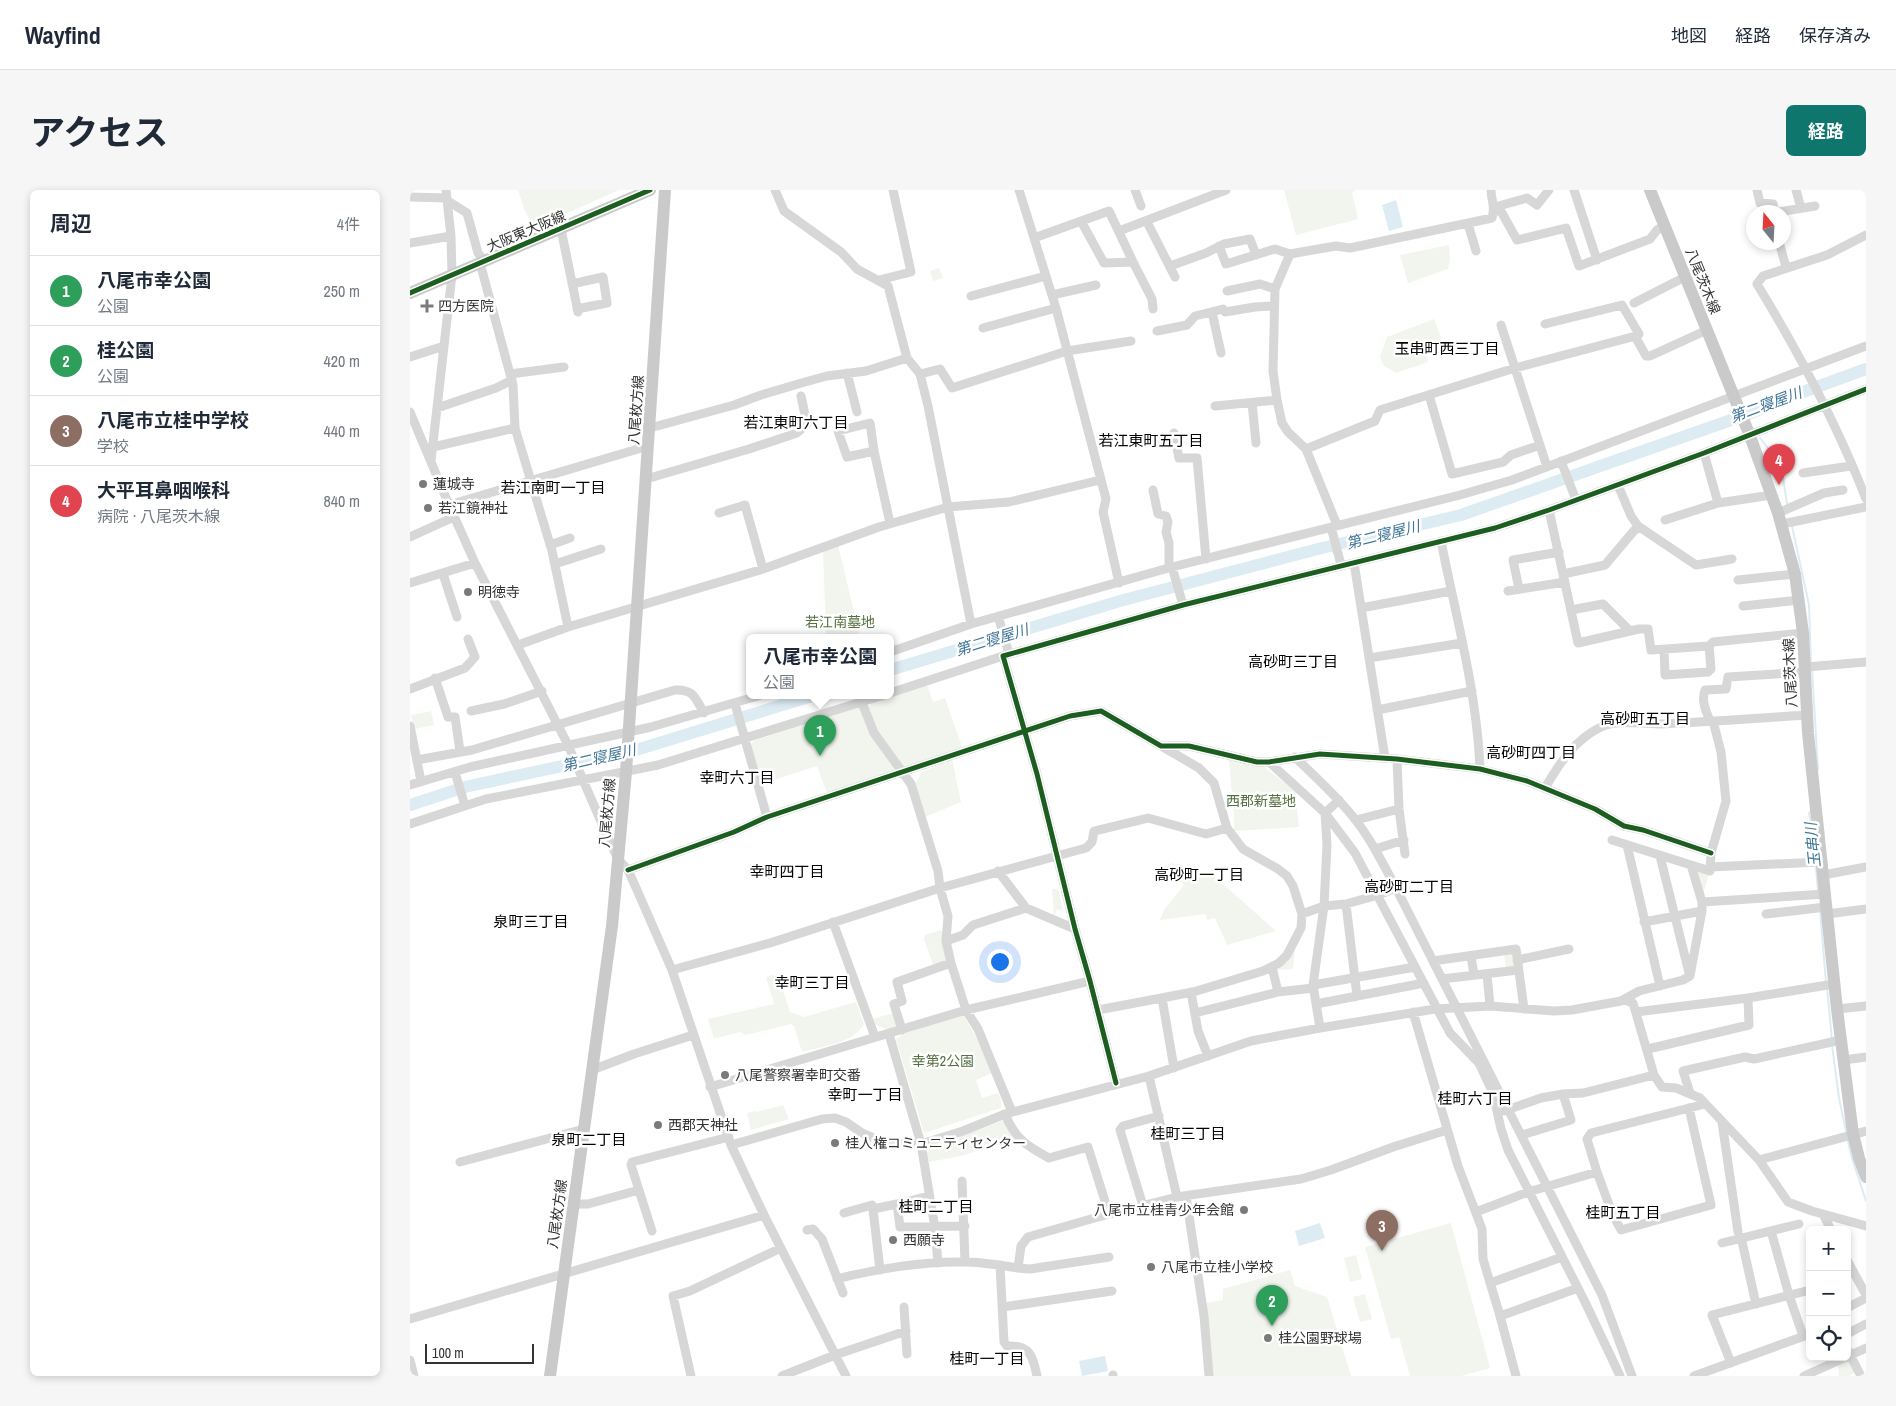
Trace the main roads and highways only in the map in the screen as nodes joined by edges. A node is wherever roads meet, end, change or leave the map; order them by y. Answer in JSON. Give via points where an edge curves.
{"nodes":[{"id":1,"x":650,"y":190,"type":"edge"},
{"id":2,"x":665,"y":190,"type":"edge"},
{"id":3,"x":1650,"y":190,"type":"edge"},
{"id":4,"x":410,"y":293,"type":"edge"},
{"id":5,"x":1866,"y":1175,"type":"edge"},
{"id":6,"x":550,"y":1376,"type":"edge"}],
"edges":[{"from":1,"to":4,"type":"main road","name":"大阪東大阪線"},
{"from":2,"to":6,"type":"main road","name":"八尾枚方線","via":[[629,733],[612,926]]},
{"from":3,"to":5,"type":"main road","name":"八尾茨木線","via":[[1772,495],[1785,518],[1809,668],[1808,715],[1819,865],[1829,984],[1837,1009],[1835,1042],[1844,1060],[1849,1135]]}]}
